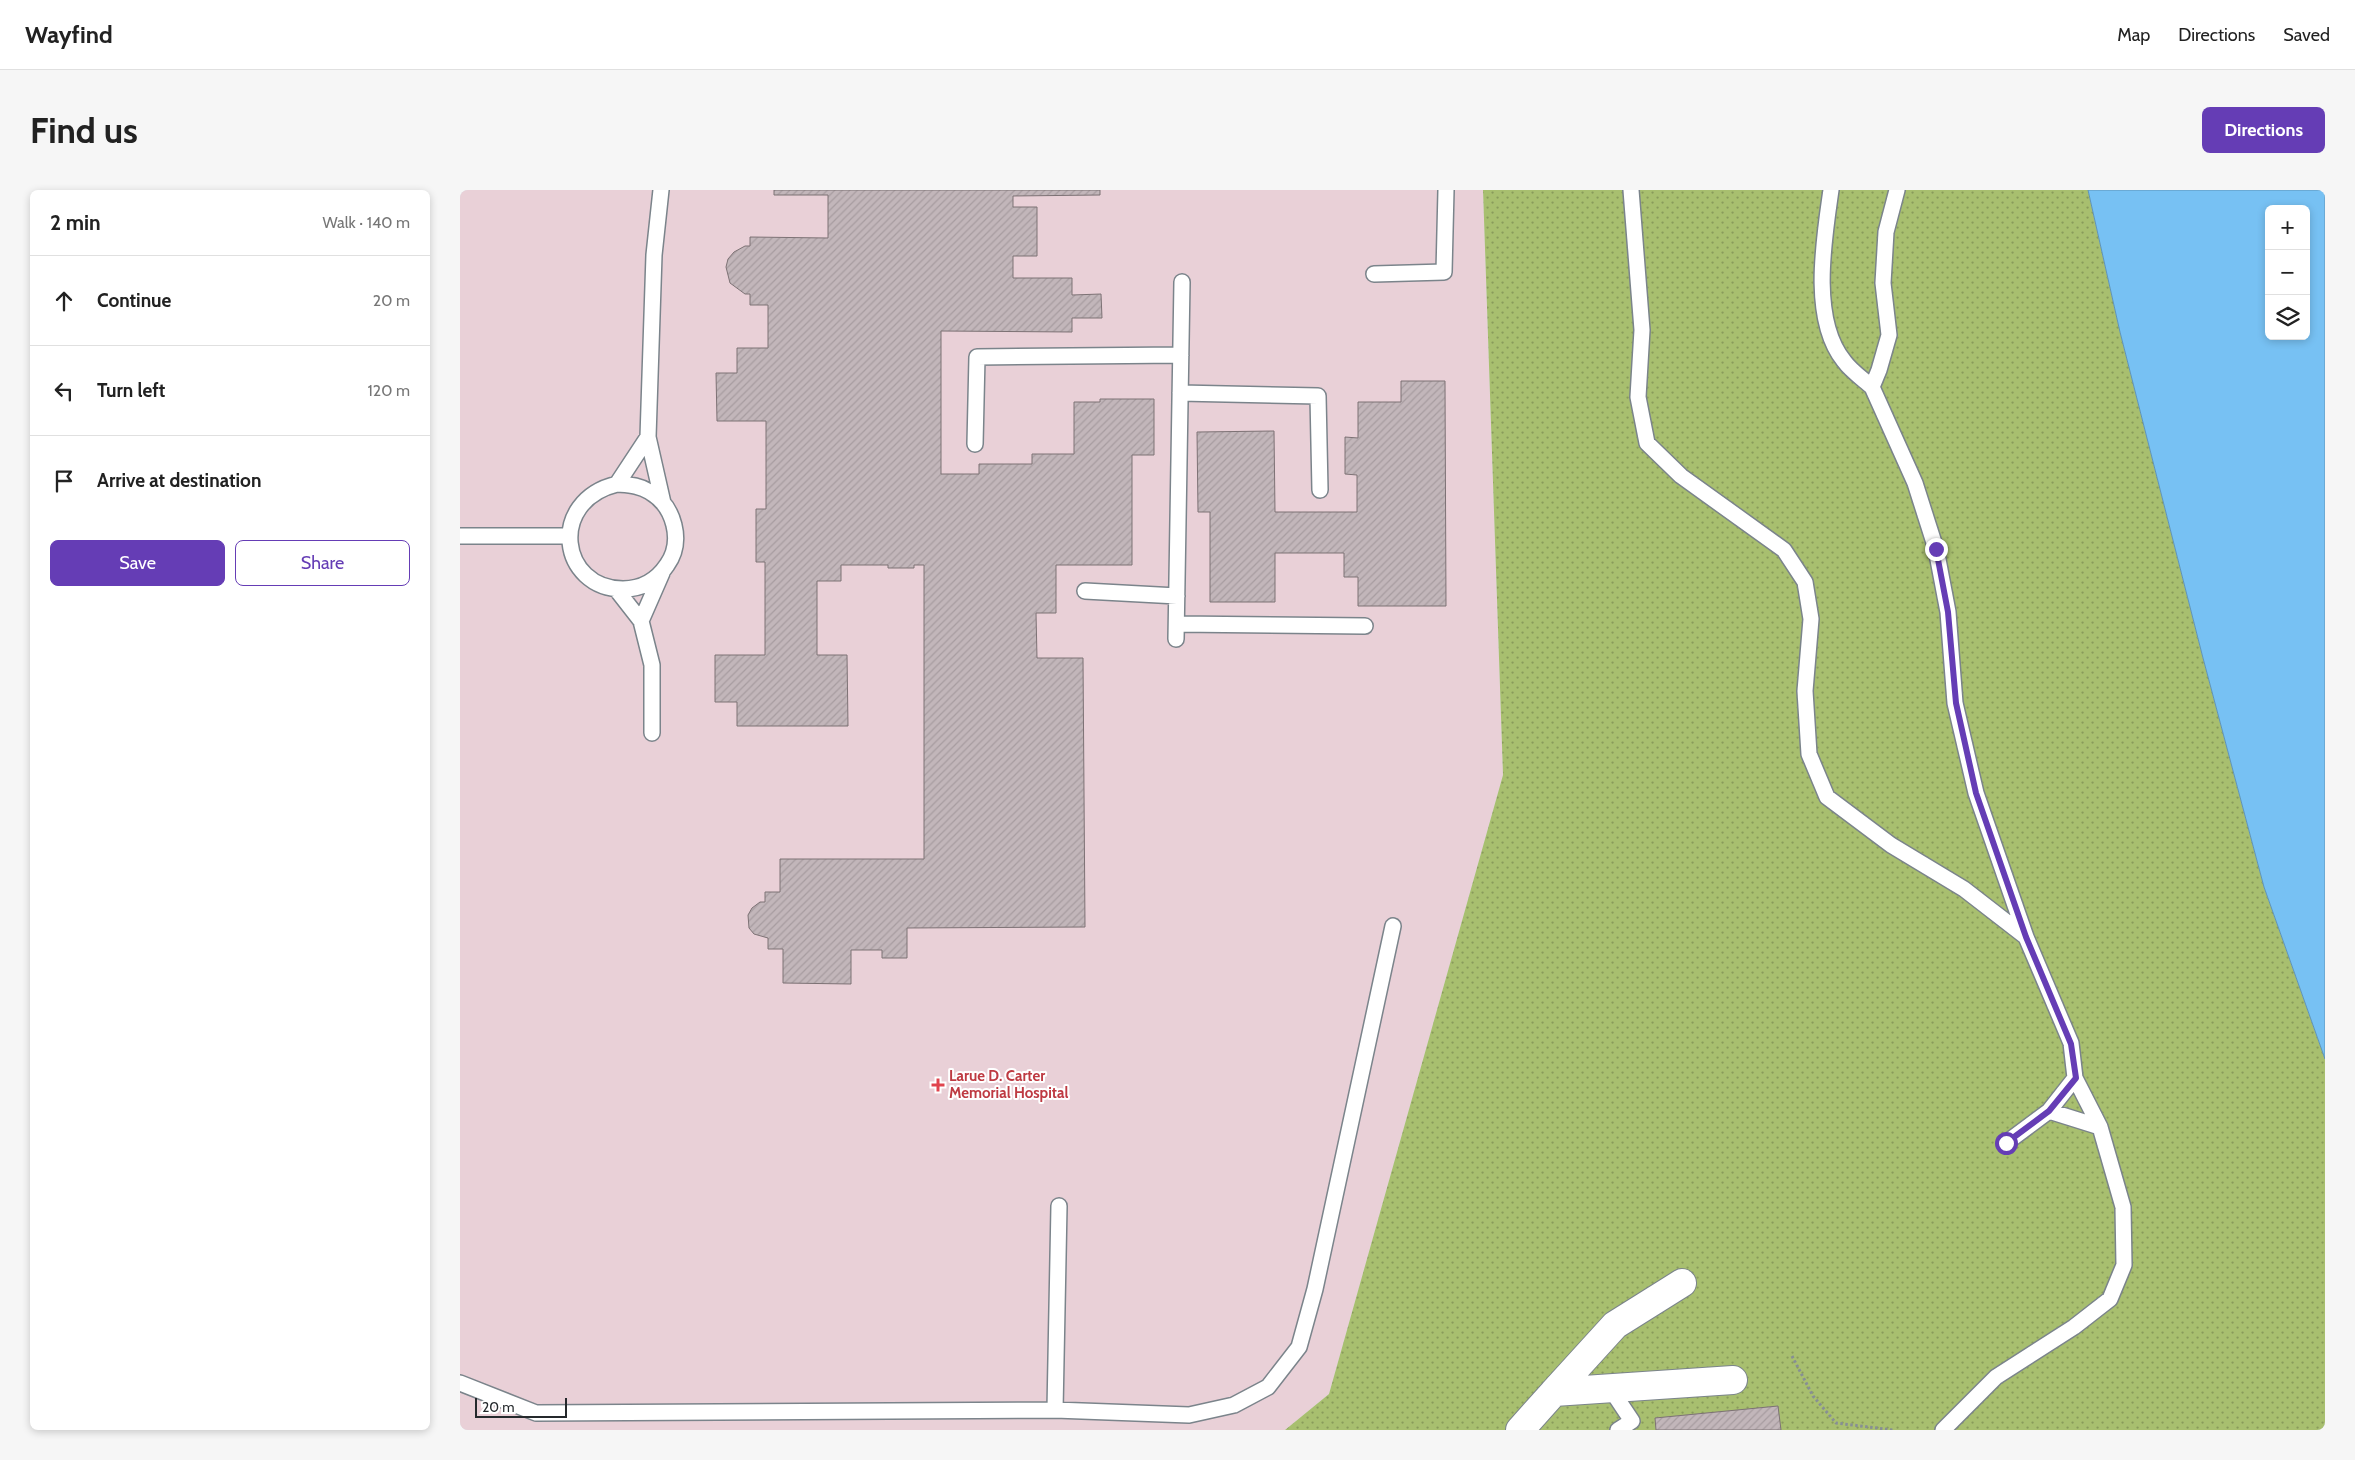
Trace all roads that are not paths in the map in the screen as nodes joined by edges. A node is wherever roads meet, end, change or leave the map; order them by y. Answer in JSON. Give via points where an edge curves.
{"nodes":[{"id":1,"x":661,"y":190,"type":"edge"},
{"id":2,"x":1446,"y":190,"type":"edge"},
{"id":3,"x":1631,"y":190,"type":"edge"},
{"id":4,"x":1831,"y":190,"type":"edge"},
{"id":5,"x":1896,"y":190,"type":"edge"},
{"id":6,"x":1374,"y":274,"type":"dead end"},
{"id":7,"x":1182,"y":282,"type":"dead end"},
{"id":8,"x":1181,"y":354,"type":"junction"},
{"id":9,"x":1872,"y":387,"type":"junction"},
{"id":10,"x":1180,"y":392,"type":"junction"},
{"id":11,"x":648,"y":437,"type":"junction"},
{"id":12,"x":976,"y":444,"type":"dead end"},
{"id":13,"x":617,"y":484,"type":"junction"},
{"id":14,"x":1320,"y":490,"type":"dead end"},
{"id":15,"x":663,"y":503,"type":"junction"},
{"id":16,"x":460,"y":536,"type":"edge"},
{"id":17,"x":569,"y":536,"type":"junction"},
{"id":18,"x":663,"y":572,"type":"junction"},
{"id":19,"x":616,"y":589,"type":"junction"},
{"id":20,"x":1085,"y":591,"type":"dead end"},
{"id":21,"x":1177,"y":596,"type":"junction"},
{"id":22,"x":641,"y":622,"type":"junction"},
{"id":23,"x":1177,"y":624,"type":"junction"},
{"id":24,"x":1365,"y":626,"type":"dead end"},
{"id":25,"x":1176,"y":640,"type":"dead end"},
{"id":26,"x":652,"y":733,"type":"dead end"},
{"id":27,"x":1393,"y":926,"type":"dead end"},
{"id":28,"x":2026,"y":937,"type":"junction"},
{"id":29,"x":2076,"y":1078,"type":"junction"},
{"id":30,"x":2049,"y":1111,"type":"junction"},
{"id":31,"x":2100,"y":1127,"type":"junction"},
{"id":32,"x":2006,"y":1143,"type":"dead end"},
{"id":33,"x":1059,"y":1206,"type":"dead end"},
{"id":34,"x":1682,"y":1283,"type":"dead end"},
{"id":35,"x":1733,"y":1380,"type":"dead end"},
{"id":36,"x":460,"y":1383,"type":"edge"},
{"id":37,"x":1610,"y":1388,"type":"junction"},
{"id":38,"x":1554,"y":1392,"type":"junction"},
{"id":39,"x":1055,"y":1410,"type":"junction"},
{"id":40,"x":1520,"y":1430,"type":"edge"},
{"id":41,"x":1618,"y":1430,"type":"edge"},
{"id":42,"x":1943,"y":1430,"type":"edge"}],
"edges":[{"from":1,"to":11,"type":"lane","via":[[654,256]]},
{"from":2,"to":6,"type":"lane","via":[[1444,272]]},
{"from":3,"to":28,"type":"lane","via":[[1642,330],[1638,397],[1647,443],[1682,476],[1784,550],[1805,582],[1811,619],[1805,691],[1809,754],[1827,797],[1890,845],[1964,890]]},
{"from":4,"to":9,"type":"lane","via":[[1824,240],[1822,302],[1834,344],[1843,361]]},
{"from":5,"to":9,"type":"lane","via":[[1886,232],[1883,283],[1889,335]]},
{"from":7,"to":8,"type":"lane"},
{"from":8,"to":10,"type":"lane"},
{"from":8,"to":12,"type":"lane","via":[[977,357]]},
{"from":9,"to":28,"type":"lane","via":[[1915,483],[1936,549],[1948,612],[1956,703],[1974,784]]},
{"from":10,"to":14,"type":"lane","via":[[1318,396]]},
{"from":10,"to":21,"type":"lane"},
{"from":11,"to":13,"type":"lane"},
{"from":11,"to":15,"type":"lane"},
{"from":13,"to":15,"type":"lane","via":[[634,485]]},
{"from":13,"to":17,"type":"lane","via":[[589,496],[579,507]]},
{"from":15,"to":18,"type":"lane","via":[[671,515],[675,545]]},
{"from":16,"to":17,"type":"lane"},
{"from":17,"to":19,"type":"lane","via":[[578,565],[588,577],[600,585]]},
{"from":18,"to":19,"type":"lane","via":[[649,583],[633,589]]},
{"from":18,"to":22,"type":"lane"},
{"from":19,"to":22,"type":"lane"},
{"from":20,"to":21,"type":"lane"},
{"from":21,"to":23,"type":"lane"},
{"from":22,"to":26,"type":"lane","via":[[652,665]]},
{"from":23,"to":24,"type":"lane"},
{"from":23,"to":25,"type":"lane"},
{"from":27,"to":39,"type":"lane","via":[[1315,1289],[1299,1347],[1268,1388],[1234,1405],[1189,1415]]},
{"from":28,"to":29,"type":"lane","via":[[2071,1044]]},
{"from":29,"to":30,"type":"lane"},
{"from":29,"to":31,"type":"lane"},
{"from":30,"to":31,"type":"lane"},
{"from":30,"to":32,"type":"lane"},
{"from":31,"to":42,"type":"lane","via":[[2123,1207],[2124,1265],[2110,1299],[2074,1327],[1996,1377]]},
{"from":33,"to":39,"type":"lane"},
{"from":34,"to":38,"type":"street","via":[[1614,1325]]},
{"from":35,"to":37,"type":"street"},
{"from":36,"to":39,"type":"lane","via":[[536,1413]]},
{"from":37,"to":38,"type":"street"},
{"from":37,"to":41,"type":"lane","via":[[1632,1421]]},
{"from":38,"to":40,"type":"street"}]}
